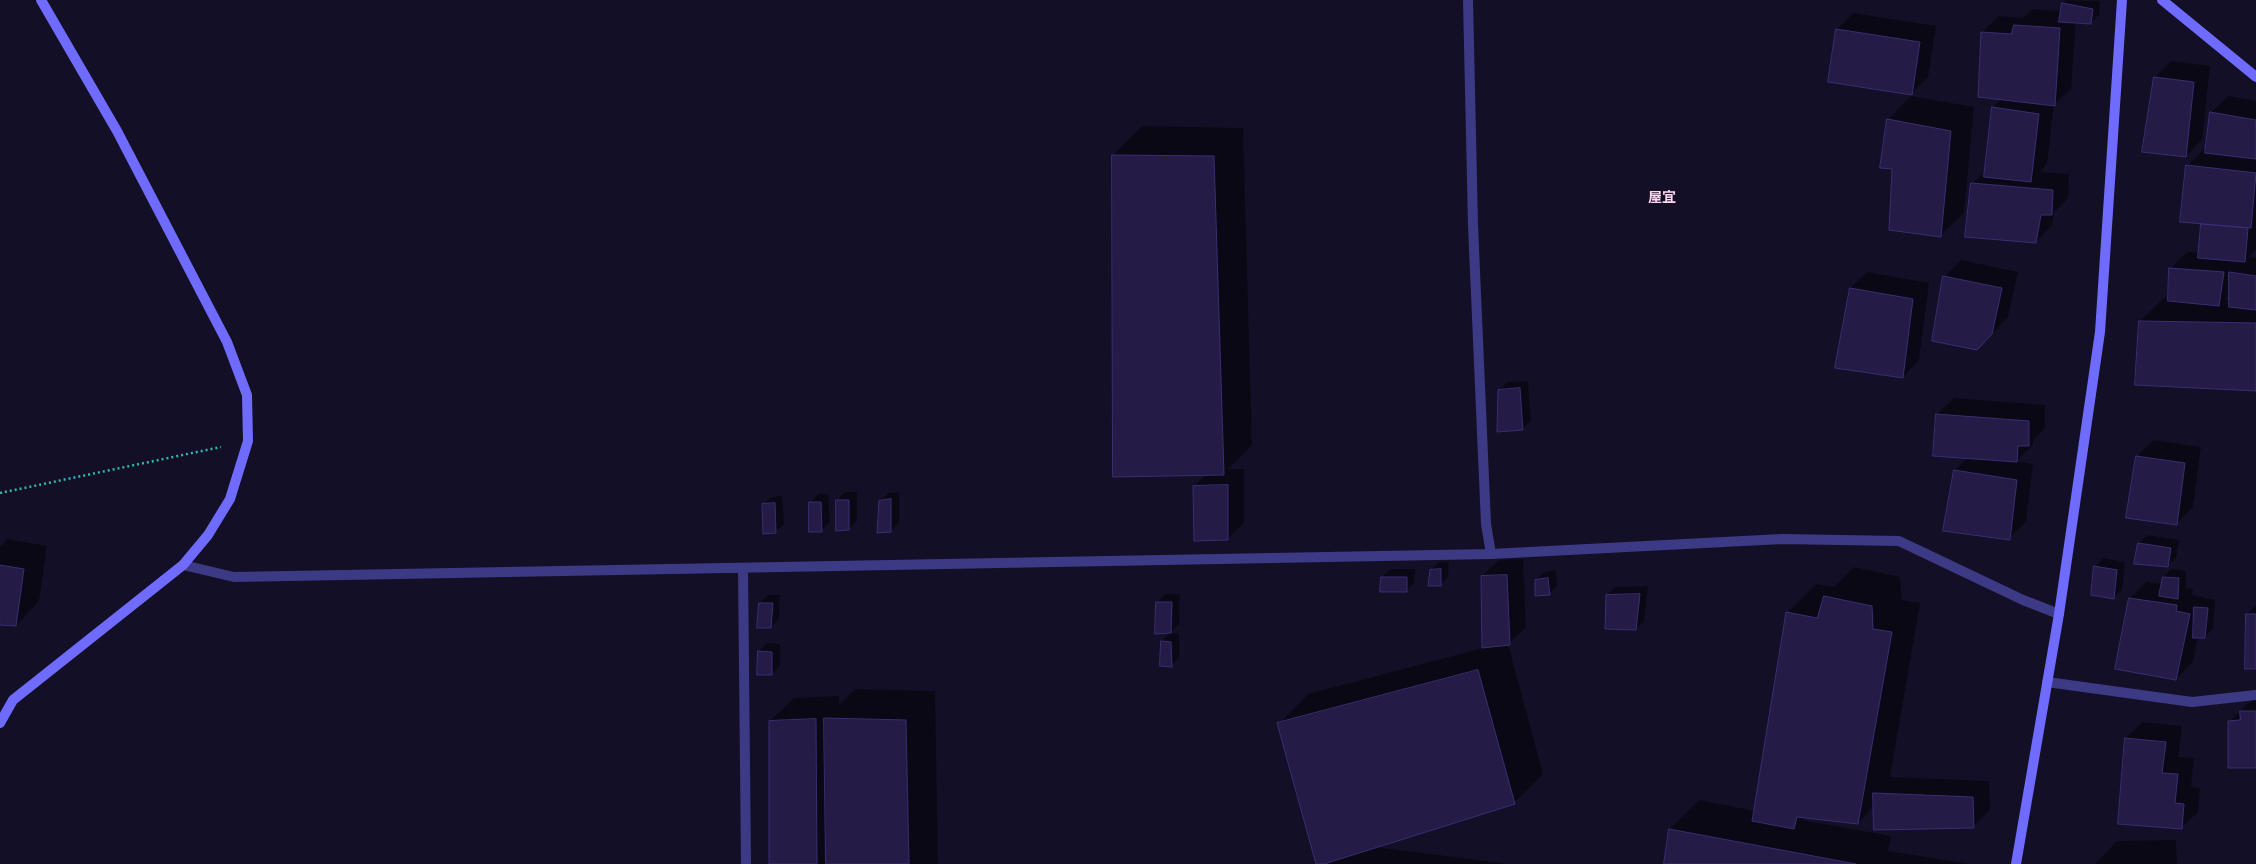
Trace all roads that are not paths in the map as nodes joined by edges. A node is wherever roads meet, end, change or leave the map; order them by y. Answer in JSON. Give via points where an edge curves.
{"nodes":[{"id":1,"x":42,"y":0,"type":"edge"},
{"id":2,"x":1468,"y":0,"type":"edge"},
{"id":3,"x":2122,"y":0,"type":"edge"},
{"id":4,"x":2162,"y":0,"type":"edge"},
{"id":5,"x":2256,"y":77,"type":"edge"},
{"id":6,"x":1491,"y":554,"type":"junction"},
{"id":7,"x":183,"y":565,"type":"junction"},
{"id":8,"x":743,"y":568,"type":"junction"},
{"id":9,"x":2059,"y":614,"type":"junction"},
{"id":10,"x":2047,"y":682,"type":"junction"},
{"id":11,"x":2256,"y":695,"type":"edge"},
{"id":12,"x":0,"y":723,"type":"edge"},
{"id":13,"x":746,"y":864,"type":"edge"},
{"id":14,"x":2016,"y":864,"type":"edge"}],
"edges":[{"from":1,"to":7,"type":"street","via":[[117,131],[226,342],[247,395],[248,441],[230,500],[208,535]]},
{"from":2,"to":6,"type":"street","via":[[1473,233],[1486,524]]},
{"from":3,"to":9,"type":"street","via":[[2100,332]]},
{"from":4,"to":5,"type":"street"},
{"from":6,"to":8,"type":"street"},
{"from":6,"to":9,"type":"street","via":[[1782,540],[1899,541]]},
{"from":7,"to":8,"type":"street","via":[[234,577]]},
{"from":7,"to":12,"type":"street","via":[[13,700]]},
{"from":8,"to":13,"type":"street"},
{"from":9,"to":10,"type":"street"},
{"from":10,"to":11,"type":"street","via":[[2192,702]]},
{"from":10,"to":14,"type":"street"}]}
